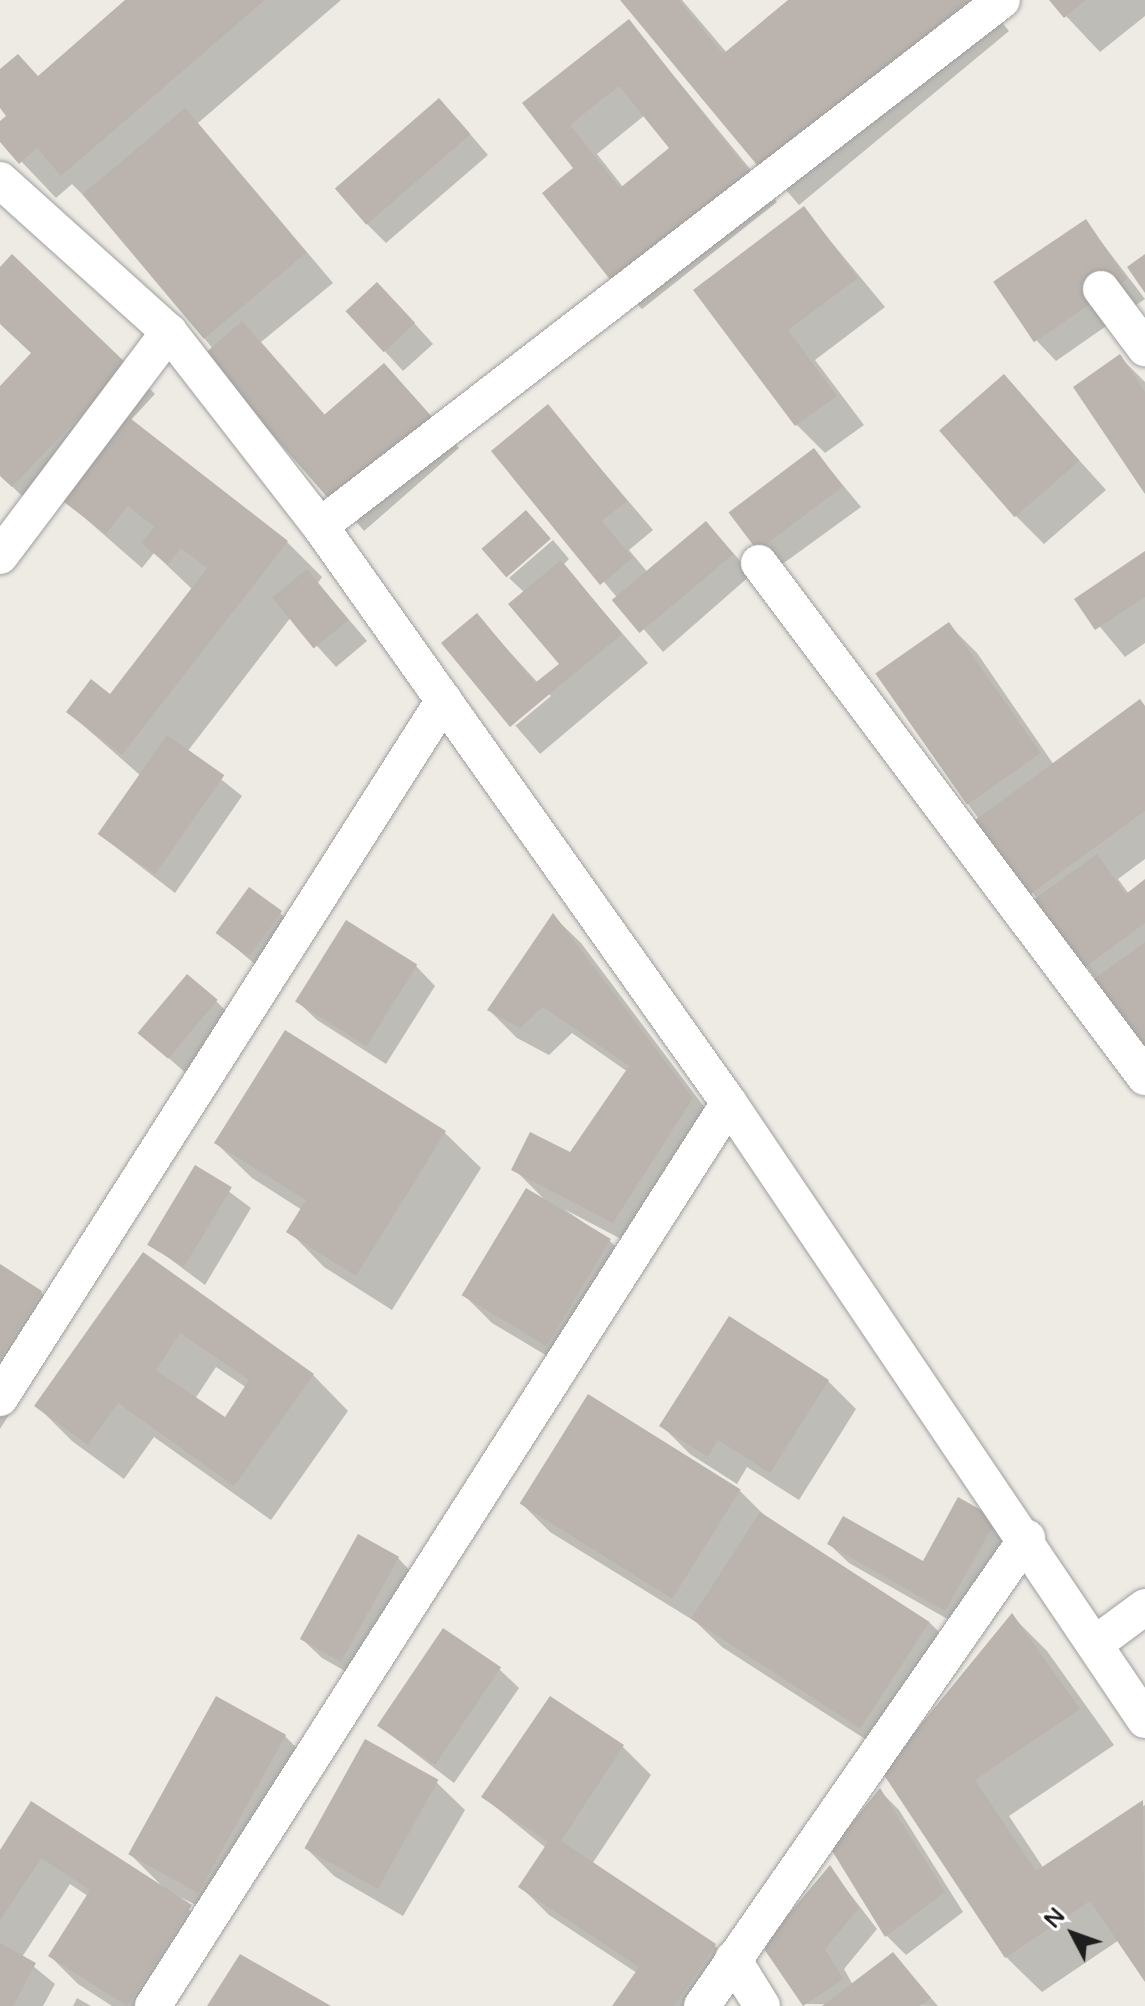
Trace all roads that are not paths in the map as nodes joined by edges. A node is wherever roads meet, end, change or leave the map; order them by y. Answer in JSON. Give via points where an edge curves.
{"nodes":[{"id":1,"x":1002,"y":0,"type":"edge"},
{"id":2,"x":0,"y":180,"type":"edge"},
{"id":3,"x":1101,"y":289,"type":"dead end"},
{"id":4,"x":169,"y":332,"type":"junction"},
{"id":5,"x":1145,"y":348,"type":"edge"},
{"id":6,"x":320,"y":526,"type":"junction"},
{"id":7,"x":0,"y":556,"type":"edge"},
{"id":8,"x":759,"y":563,"type":"dead end"},
{"id":9,"x":444,"y":700,"type":"junction"},
{"id":10,"x":1145,"y":1077,"type":"edge"},
{"id":11,"x":729,"y":1103,"type":"junction"},
{"id":12,"x":0,"y":1398,"type":"edge"},
{"id":13,"x":1027,"y":1538,"type":"junction"},
{"id":14,"x":1145,"y":1607,"type":"edge"},
{"id":15,"x":1095,"y":1644,"type":"junction"},
{"id":16,"x":1145,"y":1720,"type":"edge"},
{"id":17,"x":733,"y":1959,"type":"junction"},
{"id":18,"x":153,"y":2006,"type":"edge"},
{"id":19,"x":702,"y":2006,"type":"edge"},
{"id":20,"x":762,"y":2006,"type":"edge"}],
"edges":[{"from":1,"to":6,"type":"street"},
{"from":2,"to":4,"type":"street"},
{"from":3,"to":5,"type":"street"},
{"from":4,"to":6,"type":"street"},
{"from":4,"to":7,"type":"street"},
{"from":6,"to":9,"type":"street"},
{"from":8,"to":10,"type":"street"},
{"from":9,"to":11,"type":"street"},
{"from":9,"to":12,"type":"street"},
{"from":11,"to":13,"type":"street"},
{"from":11,"to":18,"type":"street"},
{"from":13,"to":15,"type":"street"},
{"from":13,"to":17,"type":"street"},
{"from":14,"to":15,"type":"street"},
{"from":15,"to":16,"type":"street"},
{"from":17,"to":19,"type":"street"},
{"from":17,"to":20,"type":"street"}]}
